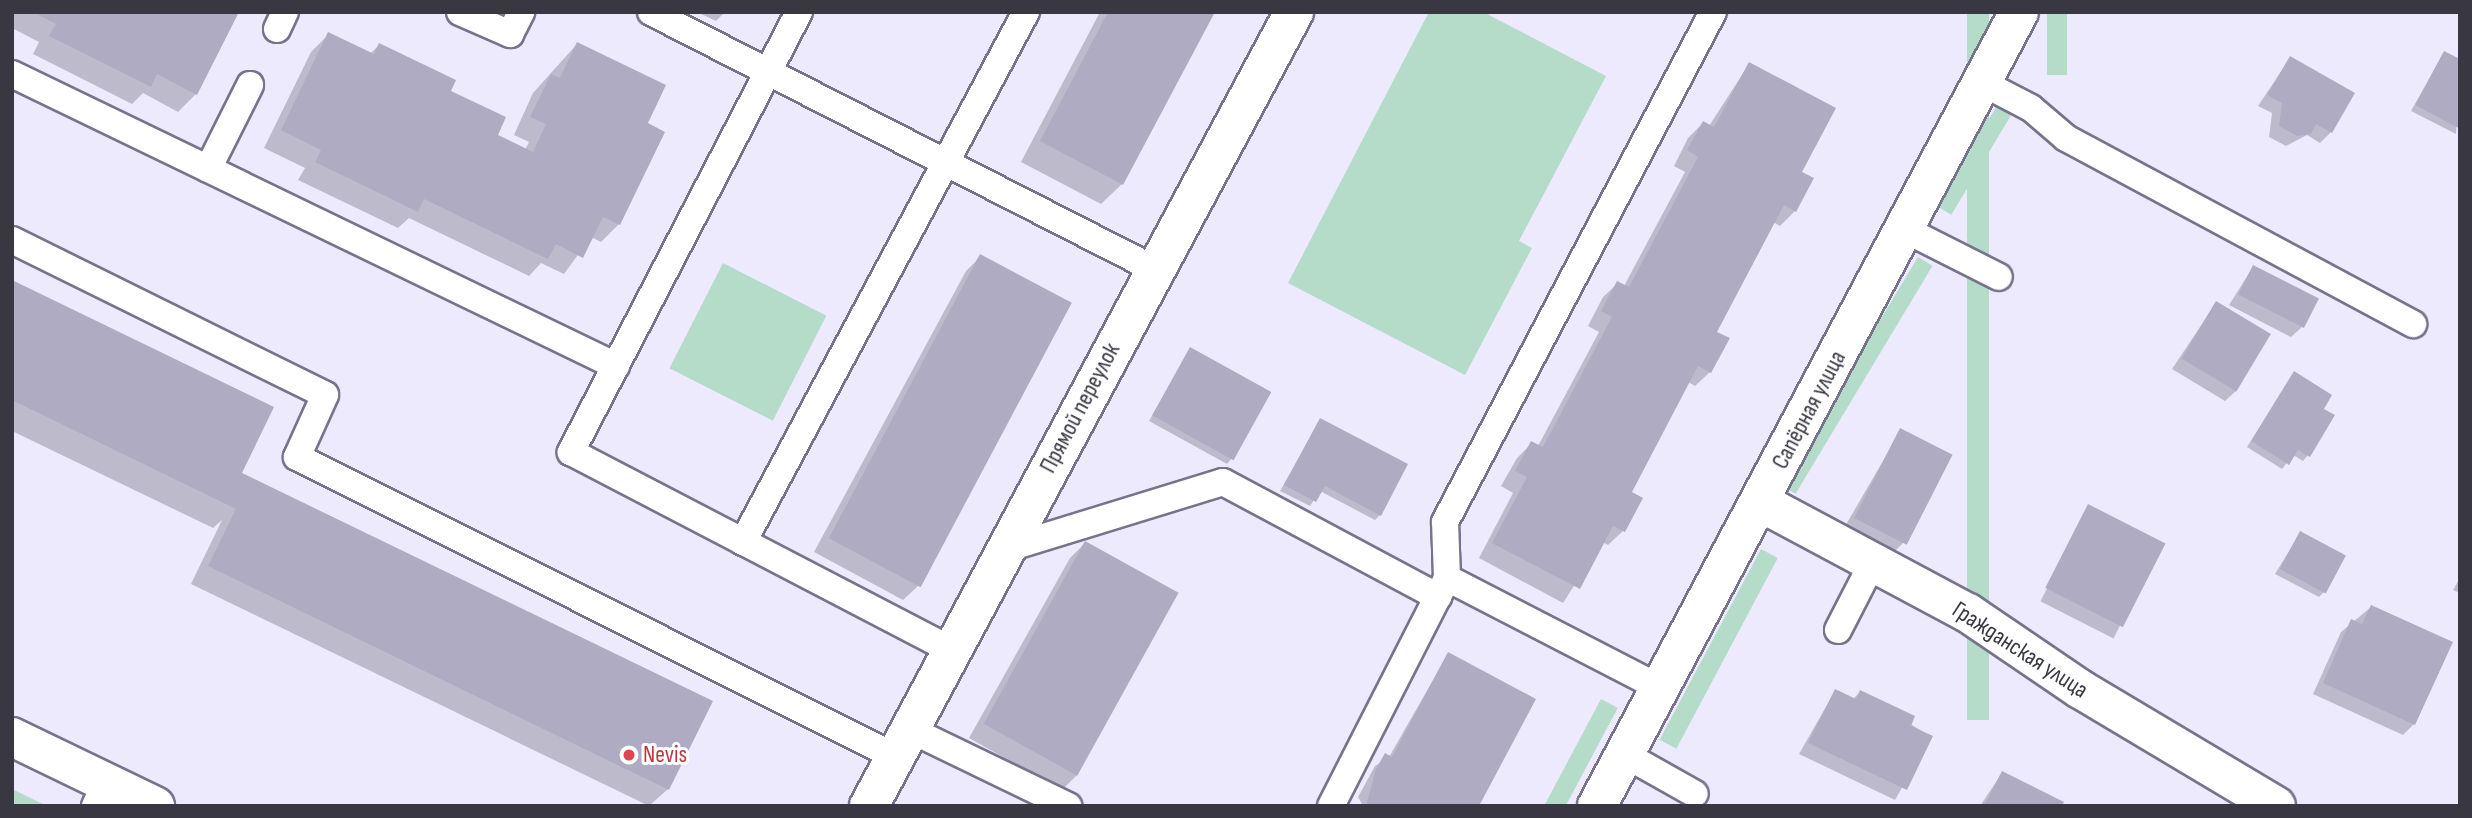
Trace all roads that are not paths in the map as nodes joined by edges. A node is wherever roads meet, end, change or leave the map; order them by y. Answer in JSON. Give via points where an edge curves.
{"nodes":[{"id":1,"x":460,"y":12,"type":"edge"},
{"id":2,"x":521,"y":12,"type":"edge"},
{"id":3,"x":651,"y":12,"type":"edge"},
{"id":4,"x":799,"y":12,"type":"edge"},
{"id":5,"x":1027,"y":12,"type":"edge"},
{"id":6,"x":1294,"y":12,"type":"edge"},
{"id":7,"x":1713,"y":12,"type":"edge"},
{"id":8,"x":2019,"y":12,"type":"edge"},
{"id":9,"x":769,"y":71,"type":"junction"},
{"id":10,"x":12,"y":74,"type":"edge"},
{"id":11,"x":1981,"y":82,"type":"junction"},
{"id":12,"x":250,"y":85,"type":"dead end"},
{"id":13,"x":947,"y":162,"type":"junction"},
{"id":14,"x":208,"y":169,"type":"junction"},
{"id":15,"x":1904,"y":229,"type":"junction"},
{"id":16,"x":12,"y":240,"type":"edge"},
{"id":17,"x":1154,"y":270,"type":"junction"},
{"id":18,"x":1999,"y":277,"type":"dead end"},
{"id":19,"x":2413,"y":324,"type":"dead end"},
{"id":20,"x":616,"y":366,"type":"junction"},
{"id":21,"x":1760,"y":502,"type":"junction"},
{"id":22,"x":743,"y":542,"type":"junction"},
{"id":23,"x":1004,"y":549,"type":"junction"},
{"id":24,"x":1872,"y":562,"type":"junction"},
{"id":25,"x":1443,"y":588,"type":"junction"},
{"id":26,"x":1838,"y":630,"type":"dead end"},
{"id":27,"x":951,"y":650,"type":"junction"},
{"id":28,"x":1660,"y":688,"type":"junction"},
{"id":29,"x":12,"y":737,"type":"edge"},
{"id":30,"x":901,"y":742,"type":"junction"},
{"id":31,"x":1624,"y":754,"type":"junction"},
{"id":32,"x":101,"y":794,"type":"edge"},
{"id":33,"x":1695,"y":794,"type":"dead end"},
{"id":34,"x":155,"y":806,"type":"edge"},
{"id":35,"x":869,"y":806,"type":"edge"},
{"id":36,"x":1068,"y":806,"type":"edge"},
{"id":37,"x":1331,"y":806,"type":"edge"},
{"id":38,"x":1597,"y":806,"type":"edge"},
{"id":39,"x":2276,"y":806,"type":"edge"}],
"edges":[{"from":1,"to":2,"type":"lane","via":[[510,34]]},
{"from":3,"to":9,"type":"lane"},
{"from":4,"to":9,"type":"lane"},
{"from":5,"to":13,"type":"lane"},
{"from":6,"to":17,"type":"street","name":"Прямой переулок"},
{"from":7,"to":25,"type":"lane","via":[[1445,522]]},
{"from":8,"to":11,"type":"street","name":"Сапёрная улица"},
{"from":9,"to":13,"type":"lane"},
{"from":9,"to":20,"type":"lane"},
{"from":10,"to":14,"type":"lane"},
{"from":11,"to":15,"type":"street","name":"Сапёрная улица"},
{"from":11,"to":19,"type":"lane","via":[[2031,108],[2066,138]]},
{"from":12,"to":14,"type":"lane"},
{"from":13,"to":17,"type":"lane"},
{"from":13,"to":22,"type":"lane"},
{"from":14,"to":20,"type":"lane"},
{"from":15,"to":18,"type":"lane"},
{"from":15,"to":21,"type":"street","name":"Сапёрная улица"},
{"from":16,"to":30,"type":"lane","via":[[325,395],[297,457]]},
{"from":17,"to":23,"type":"street","name":"Прямой переулок"},
{"from":20,"to":22,"type":"lane","via":[[571,452]]},
{"from":21,"to":24,"type":"street","name":"Гражданская улица"},
{"from":21,"to":28,"type":"street","name":"Сапёрная улица"},
{"from":22,"to":27,"type":"lane"},
{"from":23,"to":25,"type":"lane","via":[[1223,482]]},
{"from":23,"to":27,"type":"street","name":"Прямой переулок"},
{"from":24,"to":26,"type":"lane"},
{"from":24,"to":39,"type":"street","name":"Гражданская улица","via":[[1968,613],[2080,689]]},
{"from":25,"to":28,"type":"lane"},
{"from":25,"to":37,"type":"lane"},
{"from":27,"to":30,"type":"street","name":"Прямой переулок"},
{"from":28,"to":31,"type":"street","name":"Сапёрная улица"},
{"from":29,"to":32,"type":"street"},
{"from":30,"to":35,"type":"street","name":"Прямой переулок"},
{"from":30,"to":36,"type":"lane"},
{"from":31,"to":33,"type":"lane"},
{"from":31,"to":38,"type":"street","name":"Сапёрная улица"},
{"from":32,"to":34,"type":"street"}]}
